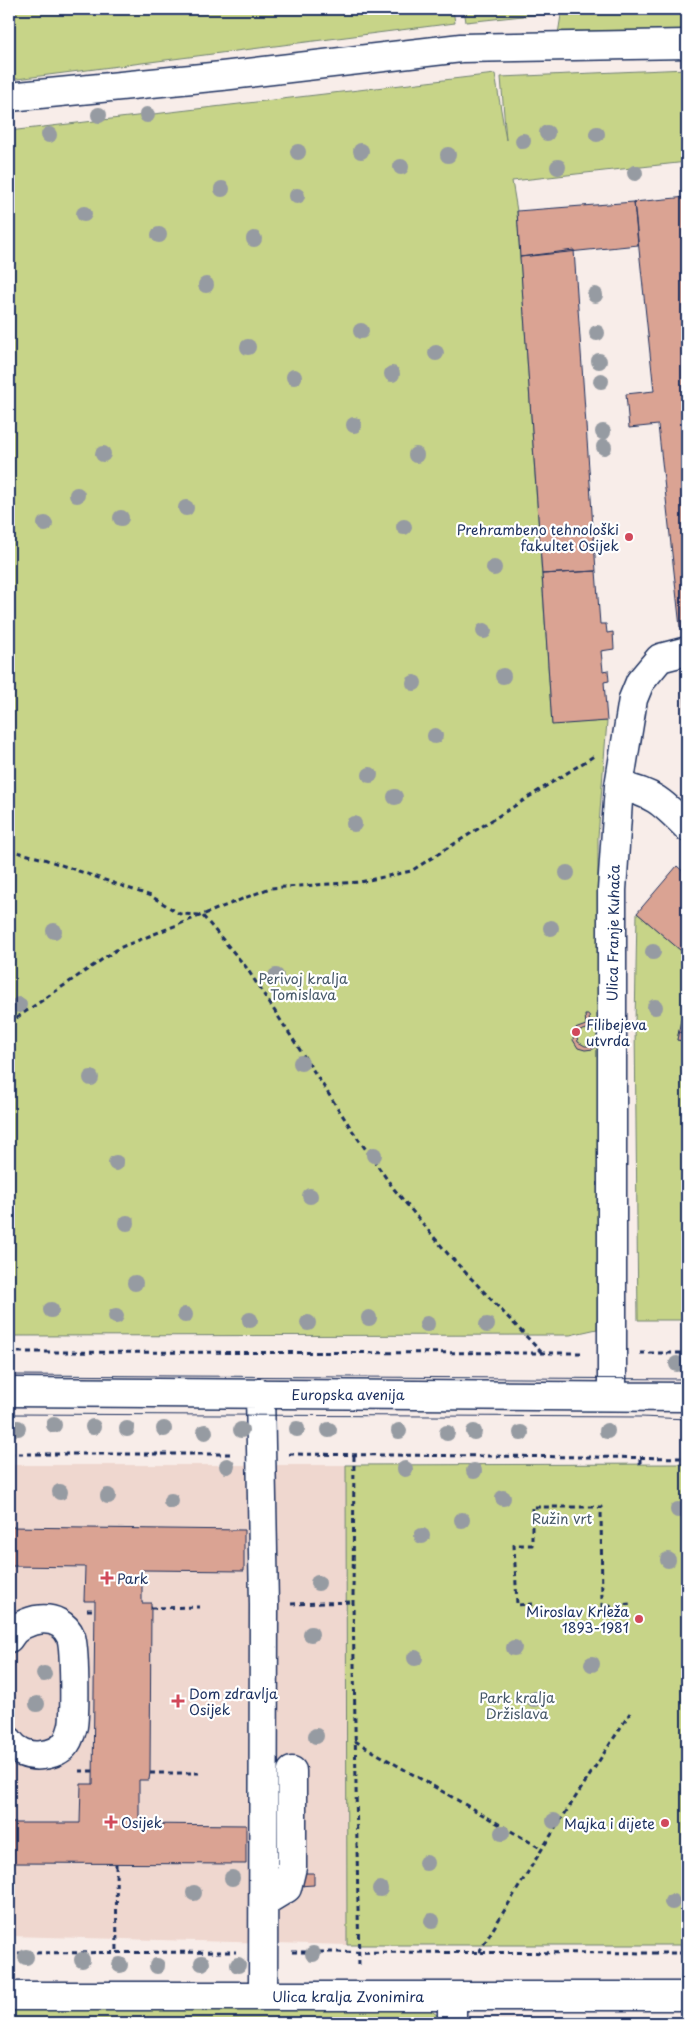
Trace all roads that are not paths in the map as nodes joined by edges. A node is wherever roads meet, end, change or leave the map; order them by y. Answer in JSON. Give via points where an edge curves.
{"nodes":[{"id":1,"x":687,"y":44,"type":"edge"},
{"id":2,"x":9,"y":97,"type":"edge"},
{"id":3,"x":687,"y":651,"type":"edge"},
{"id":4,"x":619,"y":786,"type":"junction"},
{"id":5,"x":687,"y":827,"type":"edge"},
{"id":6,"x":9,"y":1392,"type":"edge"},
{"id":7,"x":260,"y":1393,"type":"junction"},
{"id":8,"x":612,"y":1396,"type":"junction"},
{"id":9,"x":687,"y":1397,"type":"edge"},
{"id":10,"x":9,"y":1638,"type":"edge"},
{"id":11,"x":9,"y":1741,"type":"edge"},
{"id":12,"x":292,"y":1771,"type":"dead end"},
{"id":13,"x":264,"y":1902,"type":"junction"},
{"id":14,"x":263,"y":1995,"type":"junction"},
{"id":15,"x":9,"y":1996,"type":"edge"},
{"id":16,"x":687,"y":1996,"type":"edge"},
{"id":17,"x":452,"y":2010,"type":"edge"}],
"edges":[{"from":1,"to":2,"type":"street","via":[[461,48]]},
{"from":3,"to":4,"type":"street","name":"Ulica Franje Kuhača","via":[[660,658],[640,682],[625,738]]},
{"from":4,"to":5,"type":"street","via":[[657,798]]},
{"from":4,"to":8,"type":"street","name":"Ulica Franje Kuhača","via":[[612,890]]},
{"from":6,"to":7,"type":"street","name":"Europska avenija"},
{"from":7,"to":8,"type":"street","name":"Europska avenija"},
{"from":7,"to":13,"type":"street"},
{"from":8,"to":9,"type":"street","name":"Europska avenija"},
{"from":10,"to":11,"type":"street","via":[[22,1624],[47,1619],[61,1624],[71,1637],[73,1726],[67,1742],[53,1753],[25,1754]]},
{"from":12,"to":13,"type":"street","via":[[292,1867],[287,1888]]},
{"from":13,"to":14,"type":"street"},
{"from":14,"to":15,"type":"street","name":"Ulica kralja Zvonimira"},
{"from":14,"to":17,"type":"street","name":"Ulica kralja Zvonimira","via":[[358,1996]]},
{"from":16,"to":17,"type":"street","name":"Ulica kralja Zvonimira"}]}
